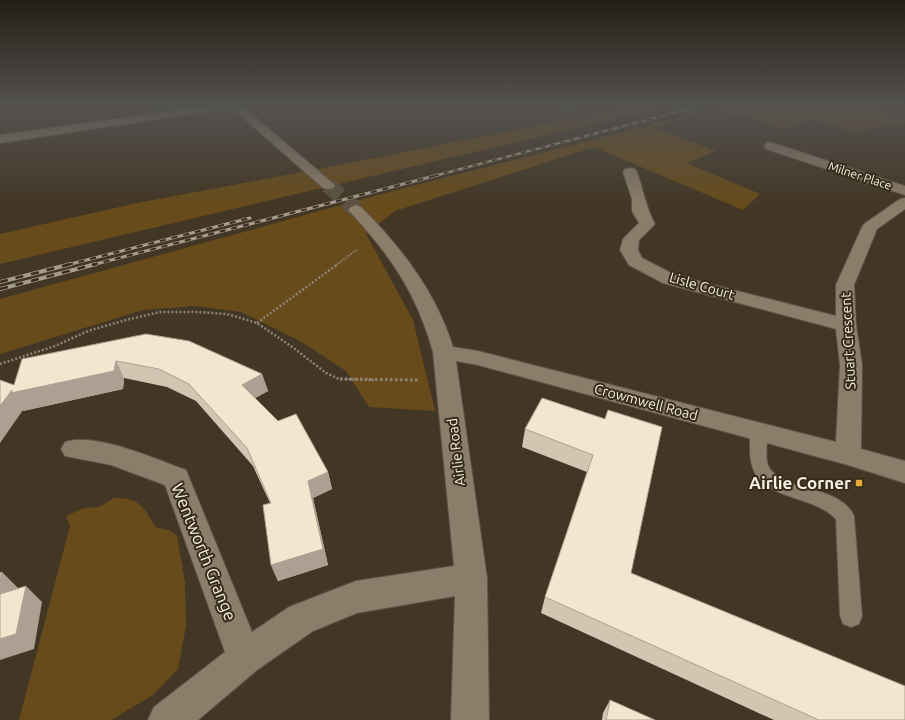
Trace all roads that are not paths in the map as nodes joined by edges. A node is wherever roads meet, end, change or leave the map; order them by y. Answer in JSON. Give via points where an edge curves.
{"nodes":[{"id":1,"x":275,"y":140,"type":"edge"},
{"id":2,"x":770,"y":146,"type":"dead end"},
{"id":3,"x":630,"y":172,"type":"dead end"},
{"id":4,"x":328,"y":185,"type":"tunnel mouth"},
{"id":5,"x":905,"y":191,"type":"edge"},
{"id":6,"x":905,"y":202,"type":"edge"},
{"id":7,"x":356,"y":210,"type":"tunnel mouth"},
{"id":8,"x":846,"y":325,"type":"junction"},
{"id":9,"x":446,"y":365,"type":"junction"},
{"id":10,"x":758,"y":431,"type":"junction"},
{"id":11,"x":74,"y":449,"type":"dead end"},
{"id":12,"x":848,"y":455,"type":"junction"},
{"id":13,"x":905,"y":472,"type":"edge"},
{"id":14,"x":471,"y":578,"type":"junction"},
{"id":15,"x":851,"y":616,"type":"dead end"},
{"id":16,"x":244,"y":658,"type":"junction"},
{"id":17,"x":168,"y":720,"type":"edge"},
{"id":18,"x":470,"y":720,"type":"edge"}],
"edges":[{"from":1,"to":4,"type":"street"},
{"from":2,"to":5,"type":"street","name":"Milner Place"},
{"from":3,"to":8,"type":"street","name":"Lisle Court","via":[[639,199],[640,211],[647,224],[631,239],[629,250],[635,261],[669,279]]},
{"from":6,"to":8,"type":"street","name":"Stuart Crescent","via":[[870,227],[845,285]]},
{"from":7,"to":9,"type":"street","name":"Airlie Road","via":[[380,234],[417,287],[434,321]]},
{"from":8,"to":12,"type":"street","name":"Stuart Crescent","via":[[851,364]]},
{"from":9,"to":10,"type":"street","name":"Crowmwell Road","via":[[478,358]]},
{"from":9,"to":14,"type":"street","name":"Airlie Road"},
{"from":10,"to":12,"type":"street","name":"Crowmwell Road"},
{"from":10,"to":15,"type":"lane","via":[[760,466],[766,476],[777,484],[836,507],[845,516]]},
{"from":11,"to":16,"type":"street","name":"Wentworth Grange","via":[[113,455],[176,478]]},
{"from":12,"to":13,"type":"street","name":"Crowmwell Road"},
{"from":14,"to":16,"type":"street","via":[[356,597],[301,620]]},
{"from":14,"to":18,"type":"street","name":"Airlie Road"},
{"from":16,"to":17,"type":"street"}]}
